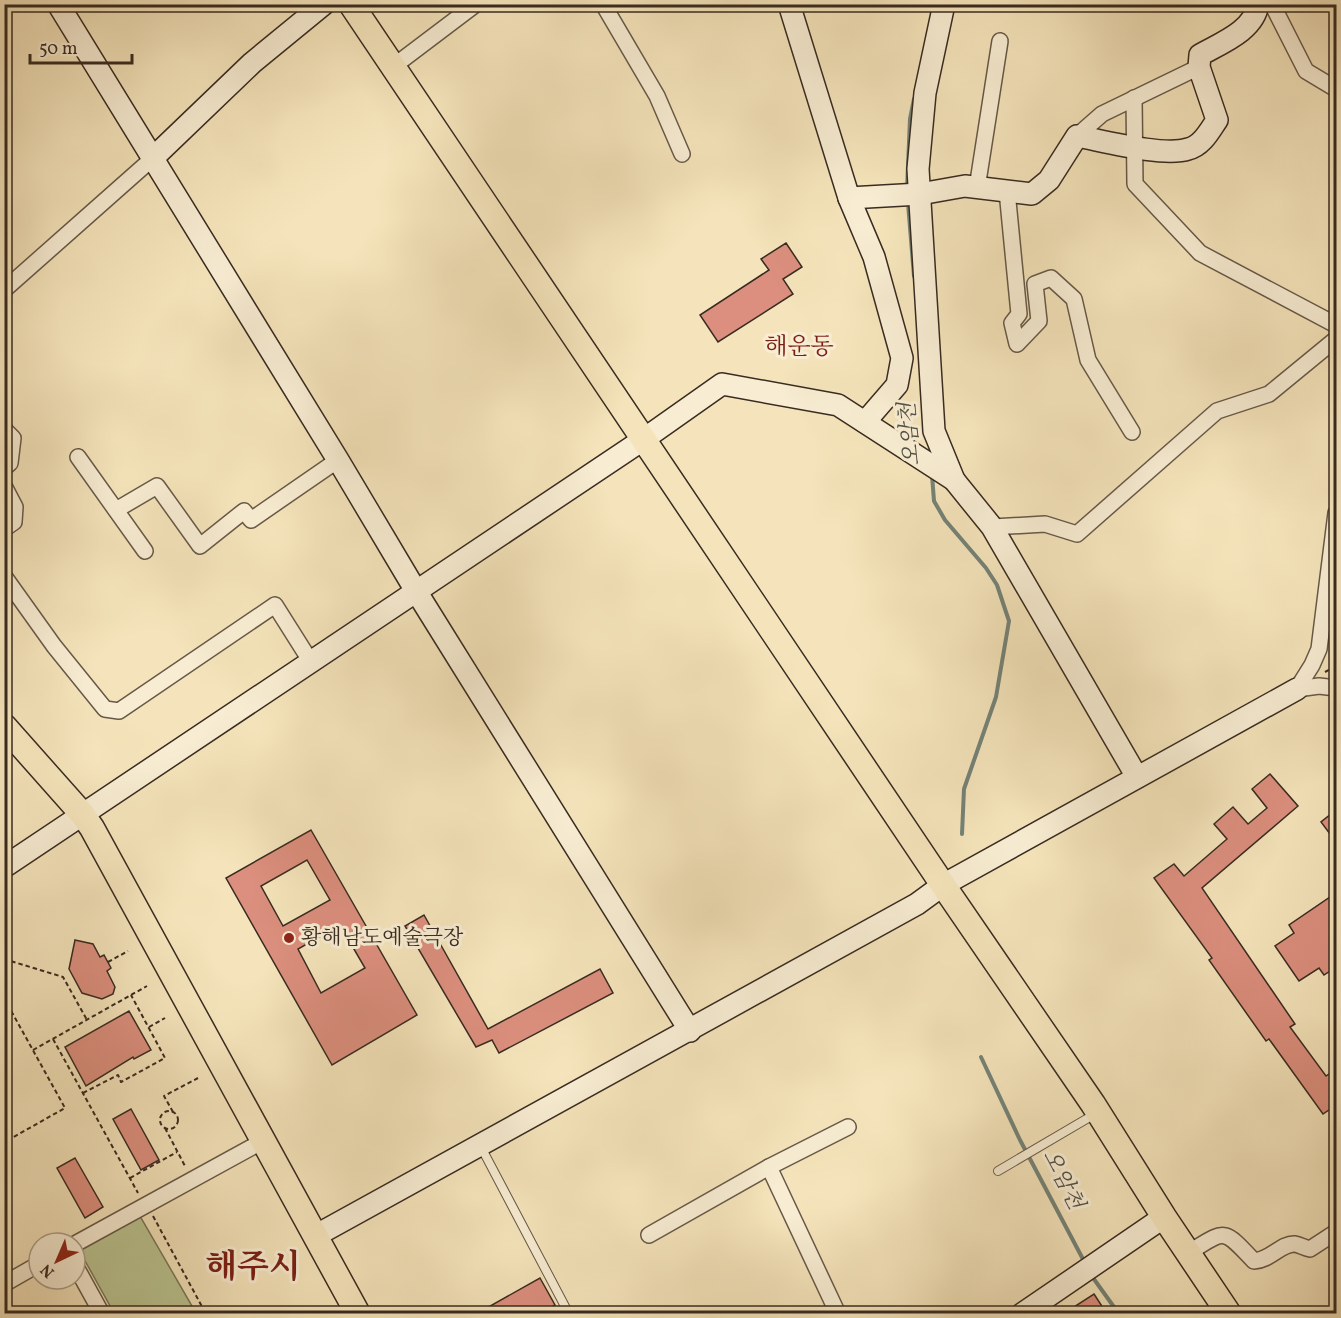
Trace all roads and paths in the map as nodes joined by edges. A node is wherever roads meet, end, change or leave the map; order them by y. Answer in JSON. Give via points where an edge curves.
{"nodes":[{"id":1,"x":58,"y":4,"type":"edge"},
{"id":2,"x":324,"y":4,"type":"edge"},
{"id":3,"x":351,"y":4,"type":"edge"},
{"id":4,"x":476,"y":4,"type":"edge"},
{"id":5,"x":603,"y":4,"type":"edge"},
{"id":6,"x":789,"y":4,"type":"edge"},
{"id":7,"x":944,"y":4,"type":"edge"},
{"id":8,"x":1258,"y":4,"type":"edge"},
{"id":9,"x":1272,"y":4,"type":"edge"},
{"id":10,"x":1000,"y":40,"type":"dead end"},
{"id":11,"x":394,"y":66,"type":"junction"},
{"id":12,"x":1199,"y":67,"type":"junction"},
{"id":13,"x":1336,"y":89,"type":"edge"},
{"id":14,"x":1134,"y":99,"type":"junction"},
{"id":15,"x":1077,"y":136,"type":"junction"},
{"id":16,"x":1136,"y":146,"type":"junction"},
{"id":17,"x":682,"y":154,"type":"dead end"},
{"id":18,"x":153,"y":158,"type":"junction"},
{"id":19,"x":977,"y":188,"type":"junction"},
{"id":20,"x":1007,"y":191,"type":"junction"},
{"id":21,"x":911,"y":194,"type":"junction"},
{"id":22,"x":849,"y":198,"type":"junction"},
{"id":23,"x":4,"y":290,"type":"edge"},
{"id":24,"x":1336,"y":325,"type":"edge"},
{"id":25,"x":1336,"y":339,"type":"edge"},
{"id":26,"x":865,"y":422,"type":"junction"},
{"id":27,"x":4,"y":429,"type":"edge"},
{"id":28,"x":1132,"y":432,"type":"dead end"},
{"id":29,"x":644,"y":438,"type":"junction"},
{"id":30,"x":78,"y":457,"type":"dead end"},
{"id":31,"x":338,"y":460,"type":"junction"},
{"id":32,"x":4,"y":468,"type":"edge"},
{"id":33,"x":948,"y":476,"type":"junction"},
{"id":34,"x":4,"y":486,"type":"edge"},
{"id":35,"x":116,"y":510,"type":"junction"},
{"id":36,"x":1336,"y":513,"type":"edge"},
{"id":37,"x":992,"y":527,"type":"junction"},
{"id":38,"x":4,"y":529,"type":"edge"},
{"id":39,"x":145,"y":550,"type":"dead end"},
{"id":40,"x":4,"y":576,"type":"edge"},
{"id":41,"x":416,"y":591,"type":"junction"},
{"id":42,"x":311,"y":662,"type":"junction"},
{"id":43,"x":1297,"y":688,"type":"junction"},
{"id":44,"x":1336,"y":688,"type":"edge"},
{"id":45,"x":4,"y":726,"type":"edge"},
{"id":46,"x":1137,"y":777,"type":"junction"},
{"id":47,"x":83,"y":815,"type":"junction"},
{"id":48,"x":4,"y":867,"type":"edge"},
{"id":49,"x":943,"y":885,"type":"junction"},
{"id":50,"x":128,"y":951,"type":"dead end"},
{"id":51,"x":4,"y":959,"type":"edge"},
{"id":52,"x":108,"y":962,"type":"dead end"},
{"id":53,"x":147,"y":986,"type":"dead end"},
{"id":54,"x":130,"y":995,"type":"junction"},
{"id":55,"x":4,"y":998,"type":"edge"},
{"id":56,"x":165,"y":1018,"type":"dead end"},
{"id":57,"x":87,"y":1020,"type":"junction"},
{"id":58,"x":148,"y":1027,"type":"junction"},
{"id":59,"x":690,"y":1031,"type":"junction"},
{"id":60,"x":53,"y":1039,"type":"junction"},
{"id":61,"x":33,"y":1050,"type":"junction"},
{"id":62,"x":198,"y":1078,"type":"dead end"},
{"id":63,"x":83,"y":1093,"type":"junction"},
{"id":64,"x":173,"y":1112,"type":"junction"},
{"id":65,"x":1098,"y":1112,"type":"junction"},
{"id":66,"x":848,"y":1127,"type":"dead end"},
{"id":67,"x":165,"y":1128,"type":"junction"},
{"id":68,"x":4,"y":1129,"type":"edge"},
{"id":69,"x":263,"y":1141,"type":"junction"},
{"id":70,"x":480,"y":1146,"type":"junction"},
{"id":71,"x":177,"y":1152,"type":"junction"},
{"id":72,"x":769,"y":1167,"type":"junction"},
{"id":73,"x":998,"y":1171,"type":"dead end"},
{"id":74,"x":176,"y":1172,"type":"dead end"},
{"id":75,"x":130,"y":1178,"type":"junction"},
{"id":76,"x":142,"y":1199,"type":"junction"},
{"id":77,"x":1164,"y":1217,"type":"junction"},
{"id":78,"x":1336,"y":1232,"type":"edge"},
{"id":79,"x":648,"y":1235,"type":"dead end"},
{"id":80,"x":87,"y":1236,"type":"edge"},
{"id":81,"x":315,"y":1236,"type":"junction"},
{"id":82,"x":1188,"y":1253,"type":"junction"},
{"id":83,"x":27,"y":1271,"type":"edge"},
{"id":84,"x":4,"y":1284,"type":"edge"},
{"id":85,"x":87,"y":1287,"type":"edge"},
{"id":86,"x":102,"y":1314,"type":"edge"},
{"id":87,"x":206,"y":1314,"type":"edge"},
{"id":88,"x":358,"y":1314,"type":"edge"},
{"id":89,"x":569,"y":1314,"type":"edge"},
{"id":90,"x":838,"y":1314,"type":"edge"},
{"id":91,"x":1022,"y":1314,"type":"edge"},
{"id":92,"x":1229,"y":1314,"type":"edge"}],
"edges":[{"from":1,"to":18,"type":"street"},
{"from":2,"to":18,"type":"street","via":[[252,63]]},
{"from":3,"to":11,"type":"main road"},
{"from":4,"to":11,"type":"street"},
{"from":5,"to":17,"type":"street","via":[[657,96]]},
{"from":6,"to":22,"type":"street"},
{"from":7,"to":21,"type":"street","via":[[925,93],[918,169]]},
{"from":8,"to":12,"type":"street","via":[[1256,14],[1240,32],[1200,55]]},
{"from":9,"to":13,"type":"street","via":[[1306,71]]},
{"from":10,"to":19,"type":"street"},
{"from":11,"to":29,"type":"main road"},
{"from":12,"to":14,"type":"street"},
{"from":12,"to":16,"type":"street","via":[[1217,120],[1206,137],[1190,149],[1166,152]]},
{"from":14,"to":15,"type":"street","via":[[1102,114]]},
{"from":14,"to":16,"type":"street"},
{"from":15,"to":16,"type":"street"},
{"from":15,"to":20,"type":"street","via":[[1049,180],[1032,194]]},
{"from":16,"to":24,"type":"street","via":[[1135,184],[1200,253]]},
{"from":18,"to":23,"type":"street"},
{"from":18,"to":31,"type":"street"},
{"from":19,"to":20,"type":"street"},
{"from":19,"to":21,"type":"street","via":[[965,186]]},
{"from":20,"to":28,"type":"street","via":[[1019,314],[1012,323],[1017,344],[1039,321],[1035,284],[1051,278],[1074,299],[1088,360]]},
{"from":21,"to":22,"type":"street"},
{"from":21,"to":33,"type":"street","via":[[934,431]]},
{"from":22,"to":26,"type":"street","via":[[874,258],[902,358],[897,385]]},
{"from":25,"to":37,"type":"street","via":[[1269,394],[1217,411],[1077,534],[1045,524]]},
{"from":26,"to":29,"type":"street","via":[[838,405],[722,384]]},
{"from":26,"to":33,"type":"street"},
{"from":27,"to":32,"type":"street","via":[[13,438],[10,463]]},
{"from":29,"to":41,"type":"street"},
{"from":29,"to":49,"type":"main road"},
{"from":30,"to":35,"type":"street"},
{"from":31,"to":35,"type":"street","via":[[251,520],[244,512],[200,546],[157,486]]},
{"from":31,"to":41,"type":"street"},
{"from":33,"to":37,"type":"street"},
{"from":34,"to":38,"type":"street","via":[[15,507],[14,522]]},
{"from":35,"to":39,"type":"street"},
{"from":36,"to":43,"type":"street","via":[[1319,649]]},
{"from":37,"to":46,"type":"street"},
{"from":40,"to":42,"type":"street","via":[[105,709],[119,711],[274,605]]},
{"from":41,"to":42,"type":"street"},
{"from":41,"to":59,"type":"street"},
{"from":42,"to":47,"type":"street"},
{"from":43,"to":44,"type":"street"},
{"from":43,"to":46,"type":"street"},
{"from":45,"to":47,"type":"main road"},
{"from":46,"to":49,"type":"street"},
{"from":47,"to":48,"type":"street"},
{"from":47,"to":69,"type":"main road"},
{"from":49,"to":59,"type":"street","via":[[917,904]]},
{"from":49,"to":65,"type":"main road"},
{"from":50,"to":52,"type":"path"},
{"from":51,"to":57,"type":"path","via":[[63,977]]},
{"from":53,"to":54,"type":"path"},
{"from":54,"to":57,"type":"path"},
{"from":54,"to":58,"type":"path"},
{"from":55,"to":61,"type":"path"},
{"from":56,"to":58,"type":"path"},
{"from":57,"to":60,"type":"path"},
{"from":58,"to":63,"type":"path","via":[[165,1058],[122,1082],[118,1075]]},
{"from":59,"to":70,"type":"street"},
{"from":60,"to":61,"type":"path"},
{"from":60,"to":63,"type":"path"},
{"from":61,"to":68,"type":"path","via":[[65,1108],[10,1139]]},
{"from":62,"to":64,"type":"path","via":[[164,1096]]},
{"from":63,"to":75,"type":"path"},
{"from":64,"to":67,"type":"path","via":[[162,1115]]},
{"from":64,"to":67,"type":"path","via":[[177,1125]]},
{"from":65,"to":73,"type":"lane"},
{"from":65,"to":77,"type":"main road"},
{"from":66,"to":72,"type":"street"},
{"from":67,"to":71,"type":"path"},
{"from":69,"to":76,"type":"street"},
{"from":69,"to":81,"type":"main road"},
{"from":70,"to":81,"type":"street"},
{"from":70,"to":89,"type":"lane"},
{"from":71,"to":74,"type":"path","via":[[185,1166]]},
{"from":71,"to":75,"type":"path"},
{"from":72,"to":79,"type":"street"},
{"from":72,"to":90,"type":"street"},
{"from":75,"to":76,"type":"path"},
{"from":76,"to":80,"type":"street"},
{"from":76,"to":87,"type":"path"},
{"from":77,"to":82,"type":"main road"},
{"from":77,"to":91,"type":"street"},
{"from":78,"to":82,"type":"street","via":[[1310,1249],[1295,1244],[1284,1246],[1264,1260],[1254,1261],[1226,1235],[1218,1235]]},
{"from":81,"to":88,"type":"main road"},
{"from":82,"to":92,"type":"main road"},
{"from":83,"to":84,"type":"street"},
{"from":85,"to":86,"type":"street"}]}
